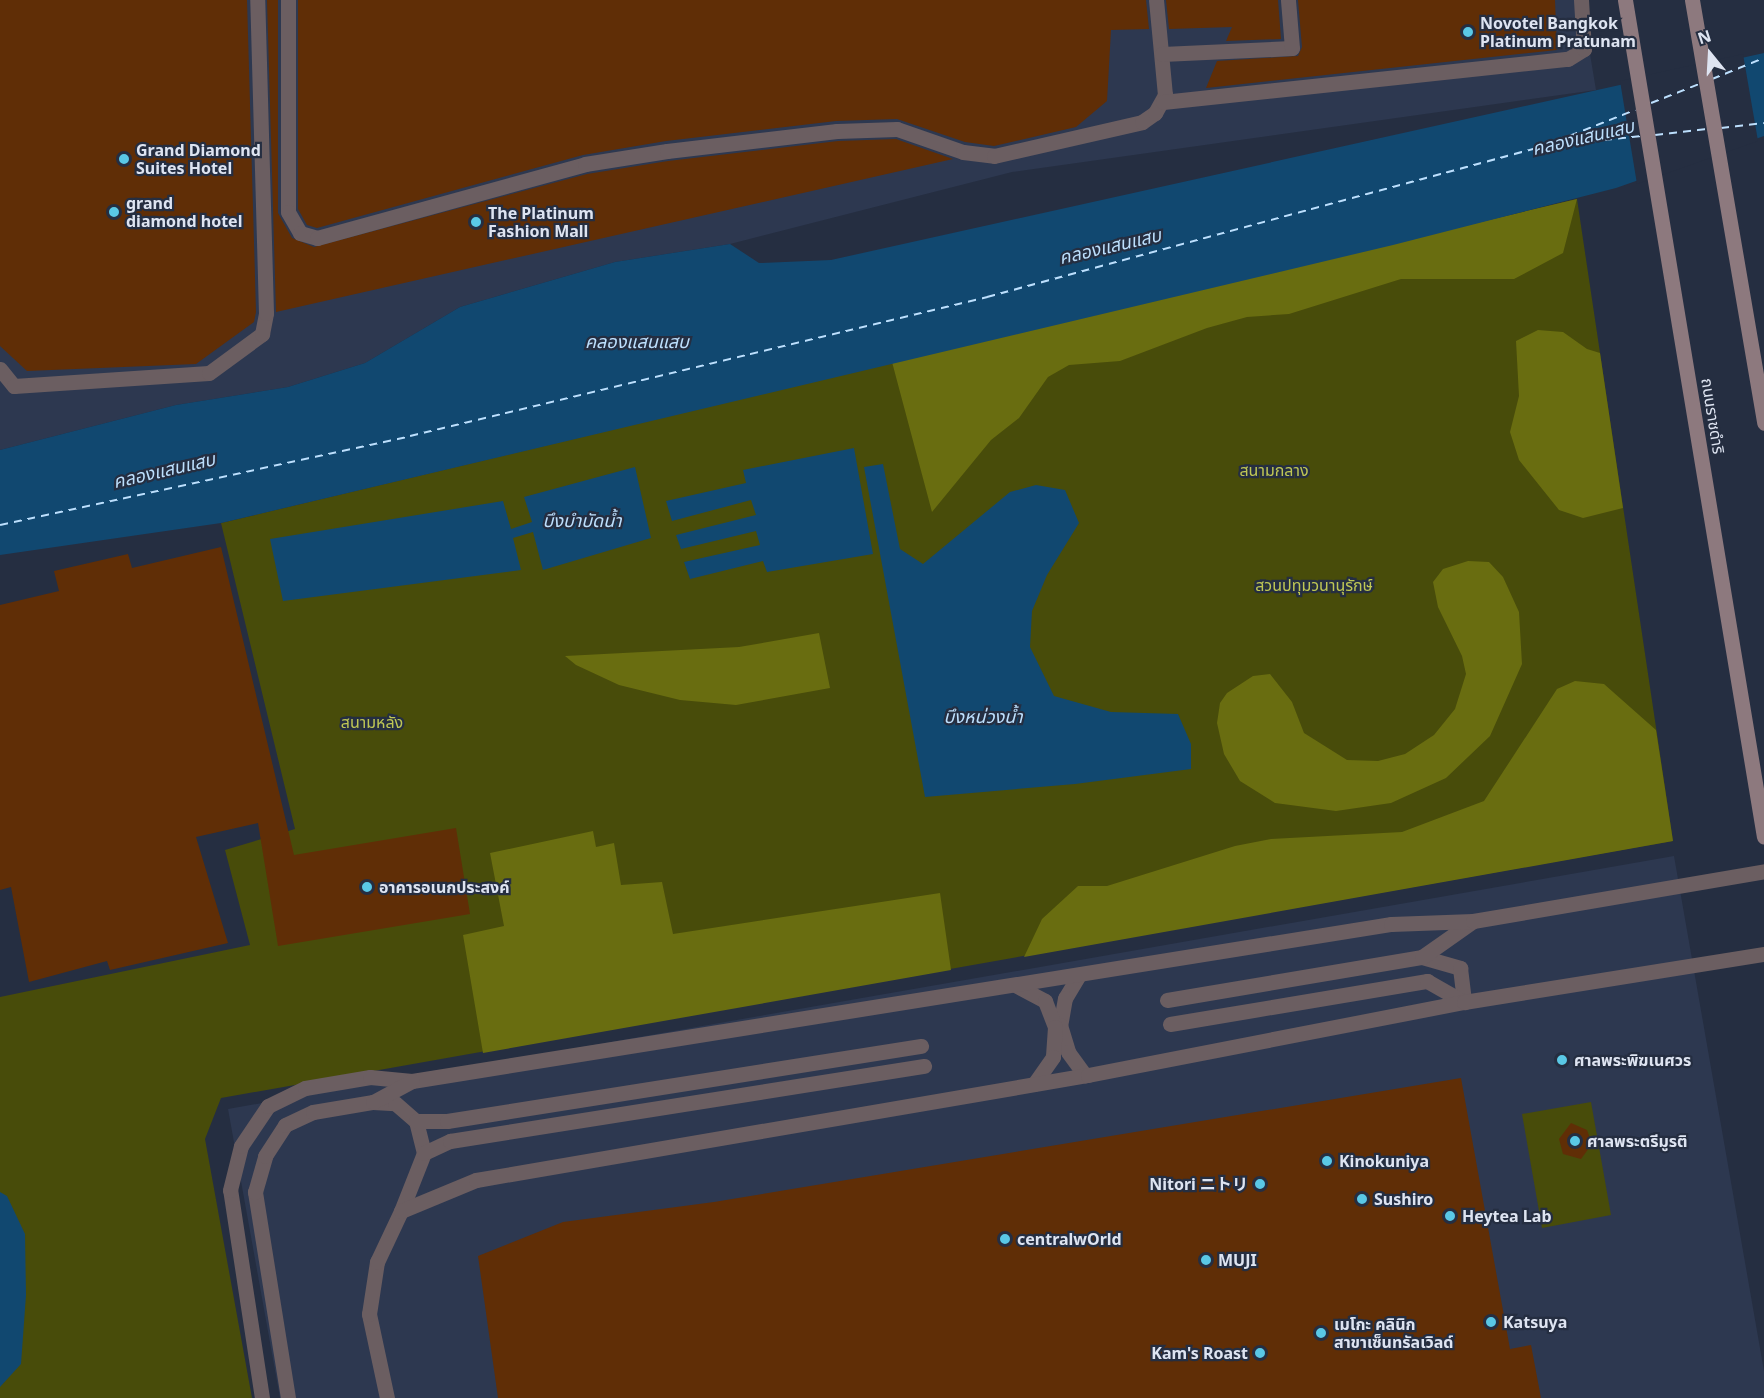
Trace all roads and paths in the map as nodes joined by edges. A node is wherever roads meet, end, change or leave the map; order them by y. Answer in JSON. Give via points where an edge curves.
{"nodes":[{"id":1,"x":257,"y":0,"type":"edge"},
{"id":2,"x":1156,"y":0,"type":"edge"},
{"id":3,"x":1288,"y":0,"type":"edge"},
{"id":4,"x":1581,"y":0,"type":"edge"},
{"id":5,"x":1625,"y":0,"type":"edge"},
{"id":6,"x":1692,"y":0,"type":"edge"},
{"id":7,"x":288,"y":2,"type":"edge"},
{"id":8,"x":1162,"y":54,"type":"junction"},
{"id":9,"x":1159,"y":108,"type":"junction"},
{"id":10,"x":0,"y":369,"type":"edge"},
{"id":11,"x":1764,"y":423,"type":"edge"},
{"id":12,"x":1764,"y":837,"type":"edge"},
{"id":13,"x":1764,"y":871,"type":"edge"},
{"id":14,"x":1473,"y":921,"type":"junction"},
{"id":15,"x":1764,"y":954,"type":"edge"},
{"id":16,"x":1422,"y":957,"type":"junction"},
{"id":17,"x":1079,"y":975,"type":"junction"},
{"id":18,"x":1015,"y":985,"type":"junction"},
{"id":19,"x":1167,"y":1000,"type":"dead end"},
{"id":20,"x":1464,"y":1002,"type":"junction"},
{"id":21,"x":1170,"y":1024,"type":"dead end"},
{"id":22,"x":921,"y":1046,"type":"dead end"},
{"id":23,"x":924,"y":1066,"type":"dead end"},
{"id":24,"x":1085,"y":1075,"type":"junction"},
{"id":25,"x":412,"y":1081,"type":"junction"},
{"id":26,"x":1034,"y":1084,"type":"junction"},
{"id":27,"x":373,"y":1102,"type":"junction"},
{"id":28,"x":416,"y":1121,"type":"junction"},
{"id":29,"x":424,"y":1153,"type":"junction"},
{"id":30,"x":401,"y":1211,"type":"junction"},
{"id":31,"x":262,"y":1398,"type":"edge"},
{"id":32,"x":288,"y":1398,"type":"edge"},
{"id":33,"x":387,"y":1398,"type":"edge"}],
"edges":[{"from":1,"to":10,"type":"lane","via":[[266,313],[262,334],[209,373],[14,386]]},
{"from":2,"to":8,"type":"lane"},
{"from":3,"to":8,"type":"lane","via":[[1292,48]]},
{"from":4,"to":9,"type":"lane","via":[[1584,49],[1568,59]]},
{"from":5,"to":12,"type":"main road","name":"ถนนราชดำริ"},
{"from":6,"to":11,"type":"main road"},
{"from":7,"to":9,"type":"lane","via":[[288,212],[300,233],[317,238],[585,164],[667,151],[837,131],[897,129],[963,152],[993,156],[1142,122]]},
{"from":8,"to":9,"type":"lane"},
{"from":13,"to":14,"type":"lane"},
{"from":14,"to":16,"type":"lane"},
{"from":14,"to":17,"type":"lane","via":[[1391,924]]},
{"from":15,"to":20,"type":"lane"},
{"from":16,"to":19,"type":"lane"},
{"from":16,"to":20,"type":"lane","via":[[1460,968]]},
{"from":17,"to":18,"type":"lane"},
{"from":17,"to":24,"type":"lane","via":[[1065,998],[1060,1025],[1068,1052]]},
{"from":18,"to":25,"type":"lane"},
{"from":18,"to":26,"type":"lane","via":[[1045,1001],[1055,1027],[1053,1057]]},
{"from":20,"to":21,"type":"lane","via":[[1427,981]]},
{"from":20,"to":24,"type":"lane"},
{"from":22,"to":28,"type":"lane","via":[[447,1121]]},
{"from":23,"to":29,"type":"lane","via":[[450,1141]]},
{"from":24,"to":26,"type":"lane"},
{"from":25,"to":27,"type":"lane"},
{"from":25,"to":31,"type":"lane","via":[[370,1077],[305,1088],[268,1106],[241,1146],[230,1190]]},
{"from":26,"to":30,"type":"lane","via":[[476,1180]]},
{"from":27,"to":28,"type":"lane","via":[[395,1103]]},
{"from":27,"to":32,"type":"lane","via":[[313,1112],[285,1125],[265,1156],[255,1192]]},
{"from":28,"to":29,"type":"lane"},
{"from":29,"to":30,"type":"lane"},
{"from":30,"to":33,"type":"lane","via":[[377,1262],[369,1314]]}]}
